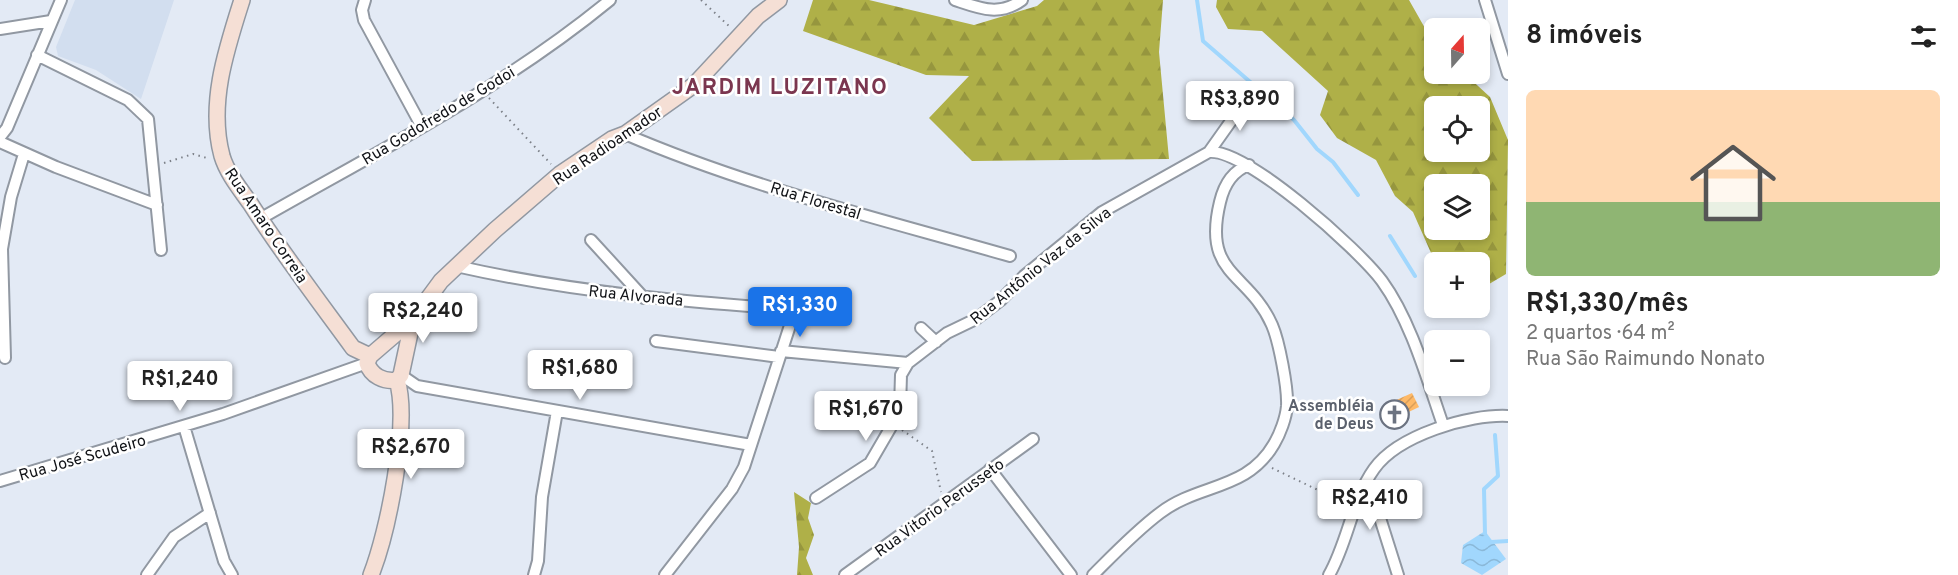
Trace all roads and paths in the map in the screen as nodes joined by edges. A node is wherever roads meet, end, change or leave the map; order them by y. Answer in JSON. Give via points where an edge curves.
{"nodes":[{"id":1,"x":61,"y":0,"type":"edge"},
{"id":2,"x":242,"y":0,"type":"edge"},
{"id":3,"x":365,"y":0,"type":"edge"},
{"id":4,"x":610,"y":0,"type":"edge"},
{"id":5,"x":701,"y":0,"type":"edge"},
{"id":6,"x":779,"y":0,"type":"edge"},
{"id":7,"x":954,"y":0,"type":"edge"},
{"id":8,"x":1022,"y":0,"type":"edge"},
{"id":9,"x":1485,"y":0,"type":"edge"},
{"id":10,"x":51,"y":21,"type":"junction"},
{"id":11,"x":0,"y":29,"type":"edge"},
{"id":12,"x":739,"y":35,"type":"junction"},
{"id":13,"x":37,"y":55,"type":"junction"},
{"id":14,"x":1508,"y":74,"type":"edge"},
{"id":15,"x":483,"y":92,"type":"junction"},
{"id":16,"x":1256,"y":100,"type":"dead end"},
{"id":17,"x":422,"y":127,"type":"junction"},
{"id":18,"x":625,"y":134,"type":"junction"},
{"id":19,"x":0,"y":137,"type":"edge"},
{"id":20,"x":0,"y":142,"type":"edge"},
{"id":21,"x":1209,"y":152,"type":"junction"},
{"id":22,"x":24,"y":154,"type":"junction"},
{"id":23,"x":225,"y":164,"type":"junction"},
{"id":24,"x":1249,"y":165,"type":"junction"},
{"id":25,"x":153,"y":173,"type":"junction"},
{"id":26,"x":560,"y":174,"type":"junction"},
{"id":27,"x":157,"y":205,"type":"junction"},
{"id":28,"x":260,"y":219,"type":"junction"},
{"id":29,"x":591,"y":240,"type":"dead end"},
{"id":30,"x":162,"y":250,"type":"dead end"},
{"id":31,"x":1010,"y":256,"type":"dead end"},
{"id":32,"x":456,"y":266,"type":"junction"},
{"id":33,"x":644,"y":298,"type":"junction"},
{"id":34,"x":795,"y":310,"type":"junction"},
{"id":35,"x":818,"y":311,"type":"dead end"},
{"id":36,"x":413,"y":320,"type":"junction"},
{"id":37,"x":921,"y":327,"type":"dead end"},
{"id":38,"x":656,"y":341,"type":"dead end"},
{"id":39,"x":936,"y":342,"type":"junction"},
{"id":40,"x":780,"y":354,"type":"junction"},
{"id":41,"x":371,"y":356,"type":"junction"},
{"id":42,"x":5,"y":358,"type":"dead end"},
{"id":43,"x":908,"y":363,"type":"junction"},
{"id":44,"x":400,"y":372,"type":"junction"},
{"id":45,"x":557,"y":411,"type":"junction"},
{"id":46,"x":1508,"y":416,"type":"edge"},
{"id":47,"x":892,"y":424,"type":"junction"},
{"id":48,"x":1443,"y":425,"type":"junction"},
{"id":49,"x":184,"y":426,"type":"junction"},
{"id":50,"x":1034,"y":439,"type":"dead end"},
{"id":51,"x":751,"y":445,"type":"junction"},
{"id":52,"x":1262,"y":462,"type":"junction"},
{"id":53,"x":990,"y":470,"type":"junction"},
{"id":54,"x":1368,"y":480,"type":"junction"},
{"id":55,"x":0,"y":481,"type":"edge"},
{"id":56,"x":816,"y":498,"type":"dead end"},
{"id":57,"x":943,"y":504,"type":"junction"},
{"id":58,"x":1356,"y":509,"type":"junction"},
{"id":59,"x":210,"y":513,"type":"junction"},
{"id":60,"x":147,"y":575,"type":"edge"},
{"id":61,"x":232,"y":575,"type":"edge"},
{"id":62,"x":371,"y":575,"type":"edge"},
{"id":63,"x":534,"y":575,"type":"edge"},
{"id":64,"x":665,"y":575,"type":"edge"},
{"id":65,"x":845,"y":575,"type":"edge"},
{"id":66,"x":1071,"y":575,"type":"edge"},
{"id":67,"x":1092,"y":575,"type":"edge"},
{"id":68,"x":1329,"y":575,"type":"edge"},
{"id":69,"x":1398,"y":575,"type":"edge"}],
"edges":[{"from":1,"to":10,"type":"street"},
{"from":2,"to":23,"type":"street","name":"Rua Amaro Correia","via":[[218,94],[219,137]]},
{"from":3,"to":17,"type":"street","via":[[364,20]]},
{"from":4,"to":15,"type":"street","name":"Rua Godofredo de Godoi"},
{"from":5,"to":12,"type":"path"},
{"from":6,"to":12,"type":"street","name":"Rua Radioamador"},
{"from":7,"to":8,"type":"street","via":[[1002,11]]},
{"from":9,"to":14,"type":"street"},
{"from":10,"to":11,"type":"street"},
{"from":10,"to":13,"type":"street"},
{"from":12,"to":18,"type":"street","name":"Rua Radioamador","via":[[694,85]]},
{"from":13,"to":19,"type":"street"},
{"from":13,"to":25,"type":"street","via":[[128,100],[148,119]]},
{"from":15,"to":17,"type":"street","name":"Rua Godofredo de Godoi"},
{"from":15,"to":26,"type":"path"},
{"from":16,"to":21,"type":"street","via":[[1230,121]]},
{"from":17,"to":28,"type":"street","name":"Rua Godofredo de Godoi"},
{"from":18,"to":26,"type":"street","name":"Rua Radioamador"},
{"from":18,"to":31,"type":"street","name":"Rua Florestal","via":[[832,206]]},
{"from":20,"to":22,"type":"street"},
{"from":21,"to":24,"type":"street","via":[[1219,151]]},
{"from":21,"to":39,"type":"street","name":"Rua Antônio Vaz da Silva","via":[[1102,212],[1001,300]]},
{"from":22,"to":27,"type":"street"},
{"from":22,"to":42,"type":"street","via":[[2,249]]},
{"from":23,"to":25,"type":"path","via":[[193,154],[165,162]]},
{"from":23,"to":28,"type":"street","name":"Rua Amaro Correia"},
{"from":24,"to":48,"type":"street","via":[[1273,180],[1382,281],[1397,306]]},
{"from":24,"to":52,"type":"street","via":[[1239,169],[1222,192],[1216,248],[1273,327],[1287,405],[1279,436]]},
{"from":25,"to":27,"type":"street"},
{"from":26,"to":32,"type":"street","name":"Rua Radioamador"},
{"from":27,"to":30,"type":"street"},
{"from":28,"to":41,"type":"street","name":"Rua Amaro Correia","via":[[353,348]]},
{"from":29,"to":33,"type":"street"},
{"from":32,"to":33,"type":"street","name":"Rua Alvorada"},
{"from":32,"to":36,"type":"street","name":"Rua Radioamador","via":[[425,300]]},
{"from":33,"to":34,"type":"street","name":"Rua Alvorada"},
{"from":34,"to":35,"type":"street","name":"Rua Alvorada"},
{"from":34,"to":40,"type":"street"},
{"from":36,"to":41,"type":"street","name":"Rua Radioamador"},
{"from":36,"to":44,"type":"street","name":"Rua Radioamador"},
{"from":37,"to":39,"type":"street"},
{"from":38,"to":40,"type":"street"},
{"from":39,"to":43,"type":"street","name":"Rua Antônio Vaz da Silva"},
{"from":40,"to":43,"type":"street"},
{"from":40,"to":51,"type":"street"},
{"from":41,"to":44,"type":"street","via":[[390,350]]},
{"from":41,"to":44,"type":"street","via":[[370,371],[377,376],[389,381]]},
{"from":41,"to":49,"type":"street","name":"Rua José Scudeiro"},
{"from":43,"to":47,"type":"street","name":"Rua Antônio Vaz da Silva","via":[[901,375],[900,408]]},
{"from":44,"to":45,"type":"street","via":[[417,386]]},
{"from":44,"to":62,"type":"street","via":[[402,397],[396,468],[388,518]]},
{"from":45,"to":51,"type":"street"},
{"from":45,"to":63,"type":"street"},
{"from":46,"to":48,"type":"street","via":[[1481,416]]},
{"from":47,"to":56,"type":"street","via":[[870,463]]},
{"from":47,"to":57,"type":"path","via":[[932,451]]},
{"from":48,"to":54,"type":"street","via":[[1384,457]]},
{"from":49,"to":55,"type":"street","name":"Rua José Scudeiro"},
{"from":49,"to":59,"type":"street"},
{"from":50,"to":53,"type":"street","name":"Rua Vitorio Perusseto"},
{"from":51,"to":64,"type":"street","via":[[732,489]]},
{"from":52,"to":58,"type":"path"},
{"from":52,"to":67,"type":"street","via":[[1249,474],[1161,512]]},
{"from":53,"to":57,"type":"street","name":"Rua Vitorio Perusseto"},
{"from":53,"to":66,"type":"street"},
{"from":54,"to":58,"type":"street"},
{"from":54,"to":69,"type":"street"},
{"from":57,"to":65,"type":"street","name":"Rua Vitorio Perusseto"},
{"from":58,"to":68,"type":"street"},
{"from":59,"to":60,"type":"street","via":[[174,537]]},
{"from":59,"to":61,"type":"street"}]}
